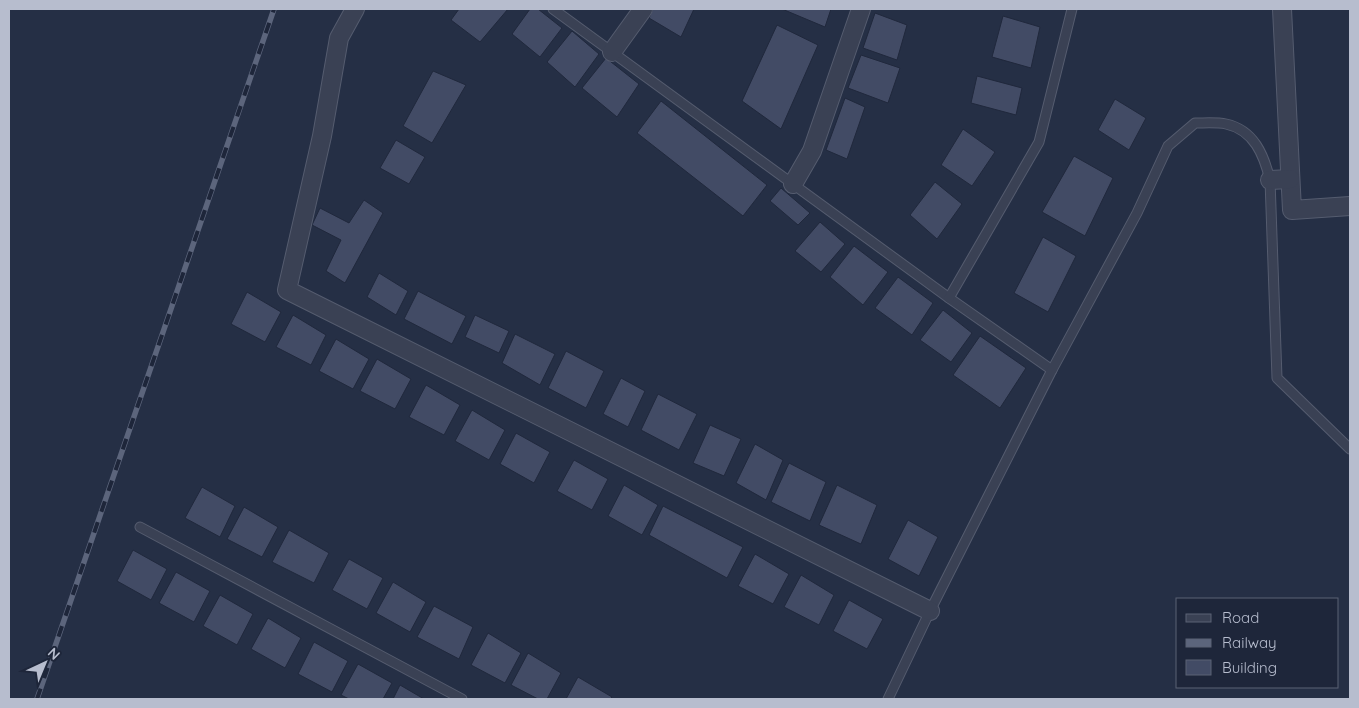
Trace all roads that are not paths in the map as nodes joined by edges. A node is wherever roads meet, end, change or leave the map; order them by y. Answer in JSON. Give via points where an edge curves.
{"nodes":[{"id":1,"x":355,"y":9,"type":"edge"},
{"id":2,"x":553,"y":9,"type":"edge"},
{"id":3,"x":643,"y":9,"type":"edge"},
{"id":4,"x":861,"y":9,"type":"edge"},
{"id":5,"x":1072,"y":9,"type":"edge"},
{"id":6,"x":1282,"y":9,"type":"edge"},
{"id":7,"x":612,"y":52,"type":"junction"},
{"id":8,"x":1290,"y":179,"type":"junction"},
{"id":9,"x":1270,"y":180,"type":"junction"},
{"id":10,"x":793,"y":184,"type":"junction"},
{"id":11,"x":1350,"y":206,"type":"edge"},
{"id":12,"x":948,"y":298,"type":"junction"},
{"id":13,"x":1052,"y":370,"type":"junction"},
{"id":14,"x":1350,"y":448,"type":"edge"},
{"id":15,"x":140,"y":527,"type":"dead end"},
{"id":16,"x":930,"y":612,"type":"junction"},
{"id":17,"x":462,"y":699,"type":"edge"},
{"id":18,"x":888,"y":699,"type":"edge"}],
"edges":[{"from":1,"to":16,"type":"street","via":[[339,38],[322,136],[287,290]]},
{"from":2,"to":7,"type":"lane"},
{"from":3,"to":7,"type":"street"},
{"from":4,"to":10,"type":"street","via":[[812,151]]},
{"from":5,"to":12,"type":"lane","via":[[1039,142]]},
{"from":6,"to":8,"type":"street"},
{"from":7,"to":10,"type":"lane"},
{"from":8,"to":9,"type":"street"},
{"from":8,"to":11,"type":"street","via":[[1292,210]]},
{"from":9,"to":13,"type":"lane","via":[[1265,160],[1253,140],[1238,128],[1195,123],[1168,146],[1137,213]]},
{"from":9,"to":14,"type":"lane","via":[[1277,378]]},
{"from":10,"to":12,"type":"lane"},
{"from":12,"to":13,"type":"lane"},
{"from":13,"to":16,"type":"lane"},
{"from":15,"to":17,"type":"lane"},
{"from":16,"to":18,"type":"lane"}]}
